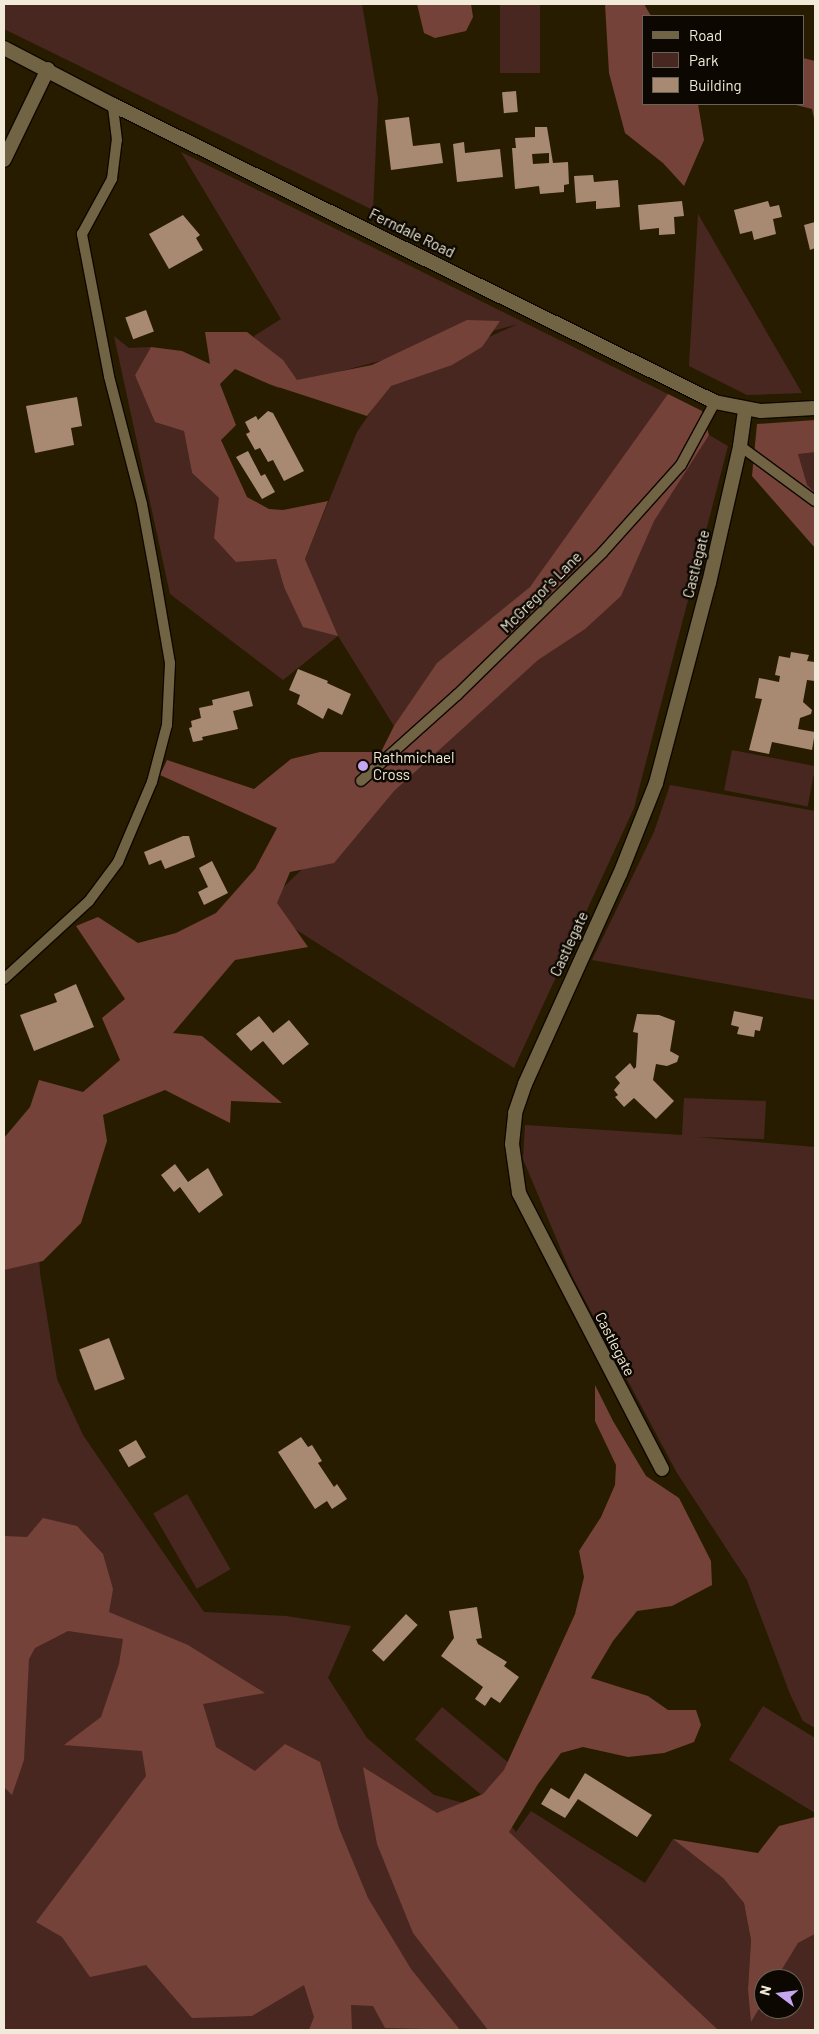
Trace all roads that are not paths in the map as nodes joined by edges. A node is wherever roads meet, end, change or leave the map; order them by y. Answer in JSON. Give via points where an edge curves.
{"nodes":[{"id":1,"x":4,"y":48,"type":"edge"},
{"id":2,"x":48,"y":70,"type":"junction"},
{"id":3,"x":113,"y":105,"type":"junction"},
{"id":4,"x":4,"y":160,"type":"edge"},
{"id":5,"x":715,"y":402,"type":"junction"},
{"id":6,"x":815,"y":408,"type":"edge"},
{"id":7,"x":745,"y":409,"type":"junction"},
{"id":8,"x":740,"y":446,"type":"junction"},
{"id":9,"x":815,"y":502,"type":"edge"},
{"id":10,"x":361,"y":781,"type":"dead end"},
{"id":11,"x":4,"y":979,"type":"edge"},
{"id":12,"x":662,"y":1469,"type":"dead end"}],
"edges":[{"from":1,"to":2,"type":"street","name":"Ferndale Road"},
{"from":2,"to":3,"type":"street","name":"Ferndale Road"},
{"from":2,"to":4,"type":"street"},
{"from":3,"to":5,"type":"street","name":"Ferndale Road"},
{"from":3,"to":11,"type":"lane","via":[[117,140],[112,179],[82,234],[109,376],[142,504],[170,663],[167,725],[152,782],[118,862],[89,901]]},
{"from":5,"to":7,"type":"street","name":"Ferndale Road"},
{"from":5,"to":10,"type":"lane","name":"McGregor's Lane","via":[[681,465],[602,553],[457,695]]},
{"from":6,"to":7,"type":"street","name":"Ferndale Road"},
{"from":7,"to":8,"type":"street","name":"Castlegate"},
{"from":8,"to":9,"type":"lane"},
{"from":8,"to":12,"type":"street","name":"Castlegate","via":[[709,584],[656,783],[620,874],[525,1084],[515,1113],[512,1144],[519,1193]]}]}
